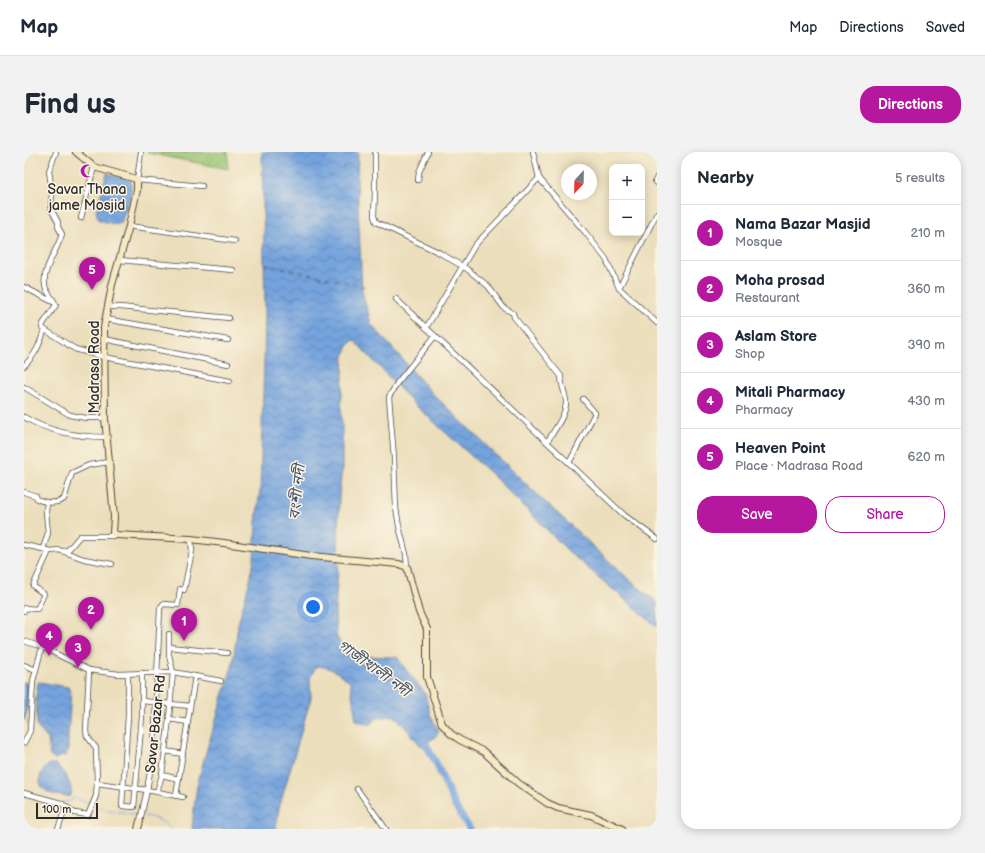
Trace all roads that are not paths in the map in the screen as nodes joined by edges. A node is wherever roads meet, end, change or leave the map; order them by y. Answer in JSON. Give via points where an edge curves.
{"nodes":[{"id":1,"x":56,"y":152,"type":"edge"},
{"id":2,"x":76,"y":152,"type":"edge"},
{"id":3,"x":141,"y":152,"type":"edge"},
{"id":4,"x":375,"y":152,"type":"edge"},
{"id":5,"x":428,"y":152,"type":"edge"},
{"id":6,"x":533,"y":152,"type":"edge"},
{"id":7,"x":94,"y":167,"type":"junction"},
{"id":8,"x":657,"y":177,"type":"edge"},
{"id":9,"x":539,"y":178,"type":"junction"},
{"id":10,"x":136,"y":180,"type":"junction"},
{"id":11,"x":418,"y":180,"type":"dead end"},
{"id":12,"x":657,"y":183,"type":"edge"},
{"id":13,"x":202,"y":186,"type":"dead end"},
{"id":14,"x":657,"y":213,"type":"edge"},
{"id":15,"x":81,"y":218,"type":"dead end"},
{"id":16,"x":129,"y":226,"type":"junction"},
{"id":17,"x":235,"y":241,"type":"dead end"},
{"id":18,"x":119,"y":260,"type":"junction"},
{"id":19,"x":461,"y":267,"type":"junction"},
{"id":20,"x":233,"y":270,"type":"dead end"},
{"id":21,"x":24,"y":287,"type":"edge"},
{"id":22,"x":619,"y":288,"type":"junction"},
{"id":23,"x":396,"y":299,"type":"dead end"},
{"id":24,"x":55,"y":303,"type":"junction"},
{"id":25,"x":107,"y":307,"type":"junction"},
{"id":26,"x":229,"y":318,"type":"dead end"},
{"id":27,"x":105,"y":319,"type":"junction"},
{"id":28,"x":657,"y":324,"type":"edge"},
{"id":29,"x":426,"y":328,"type":"junction"},
{"id":30,"x":44,"y":330,"type":"junction"},
{"id":31,"x":435,"y":336,"type":"junction"},
{"id":32,"x":104,"y":339,"type":"junction"},
{"id":33,"x":228,"y":340,"type":"dead end"},
{"id":34,"x":104,"y":357,"type":"junction"},
{"id":35,"x":228,"y":364,"type":"dead end"},
{"id":36,"x":24,"y":366,"type":"edge"},
{"id":37,"x":230,"y":381,"type":"dead end"},
{"id":38,"x":24,"y":387,"type":"edge"},
{"id":39,"x":583,"y":399,"type":"dead end"},
{"id":40,"x":24,"y":417,"type":"edge"},
{"id":41,"x":105,"y":418,"type":"junction"},
{"id":42,"x":107,"y":437,"type":"junction"},
{"id":43,"x":547,"y":442,"type":"junction"},
{"id":44,"x":109,"y":462,"type":"junction"},
{"id":45,"x":569,"y":463,"type":"junction"},
{"id":46,"x":24,"y":492,"type":"edge"},
{"id":47,"x":47,"y":502,"type":"junction"},
{"id":48,"x":113,"y":535,"type":"junction"},
{"id":49,"x":191,"y":539,"type":"junction"},
{"id":50,"x":657,"y":539,"type":"edge"},
{"id":51,"x":24,"y":545,"type":"edge"},
{"id":52,"x":43,"y":549,"type":"junction"},
{"id":53,"x":49,"y":551,"type":"junction"},
{"id":54,"x":61,"y":551,"type":"junction"},
{"id":55,"x":112,"y":564,"type":"dead end"},
{"id":56,"x":407,"y":566,"type":"junction"},
{"id":57,"x":24,"y":611,"type":"edge"},
{"id":58,"x":169,"y":634,"type":"dead end"},
{"id":59,"x":24,"y":641,"type":"edge"},
{"id":60,"x":42,"y":647,"type":"junction"},
{"id":61,"x":169,"y":647,"type":"junction"},
{"id":62,"x":227,"y":654,"type":"dead end"},
{"id":63,"x":24,"y":665,"type":"edge"},
{"id":64,"x":36,"y":670,"type":"junction"},
{"id":65,"x":88,"y":670,"type":"junction"},
{"id":66,"x":158,"y":672,"type":"junction"},
{"id":67,"x":173,"y":672,"type":"junction"},
{"id":68,"x":142,"y":673,"type":"junction"},
{"id":69,"x":128,"y":674,"type":"junction"},
{"id":70,"x":195,"y":676,"type":"junction"},
{"id":71,"x":221,"y":680,"type":"dead end"},
{"id":72,"x":142,"y":701,"type":"junction"},
{"id":73,"x":156,"y":703,"type":"junction"},
{"id":74,"x":170,"y":704,"type":"junction"},
{"id":75,"x":190,"y":706,"type":"junction"},
{"id":76,"x":169,"y":719,"type":"junction"},
{"id":77,"x":188,"y":722,"type":"junction"},
{"id":78,"x":24,"y":744,"type":"edge"},
{"id":79,"x":165,"y":751,"type":"junction"},
{"id":80,"x":183,"y":754,"type":"junction"},
{"id":81,"x":162,"y":775,"type":"junction"},
{"id":82,"x":179,"y":778,"type":"junction"},
{"id":83,"x":97,"y":783,"type":"junction"},
{"id":84,"x":123,"y":788,"type":"junction"},
{"id":85,"x":136,"y":789,"type":"junction"},
{"id":86,"x":357,"y":789,"type":"dead end"},
{"id":87,"x":147,"y":790,"type":"junction"},
{"id":88,"x":157,"y":792,"type":"junction"},
{"id":89,"x":24,"y":793,"type":"edge"},
{"id":90,"x":176,"y":796,"type":"junction"},
{"id":91,"x":183,"y":797,"type":"dead end"},
{"id":92,"x":66,"y":806,"type":"junction"},
{"id":93,"x":140,"y":821,"type":"joint"},
{"id":94,"x":58,"y":829,"type":"edge"},
{"id":95,"x":138,"y":829,"type":"edge"},
{"id":96,"x":386,"y":829,"type":"edge"},
{"id":97,"x":622,"y":829,"type":"edge"}],
"edges":[{"from":1,"to":24,"type":"street","via":[[49,171],[51,206],[62,234],[46,271],[45,286]]},
{"from":2,"to":7,"type":"street"},
{"from":3,"to":10,"type":"street"},
{"from":4,"to":19,"type":"street","via":[[376,222],[440,253]]},
{"from":5,"to":11,"type":"street"},
{"from":6,"to":9,"type":"street"},
{"from":7,"to":10,"type":"street"},
{"from":7,"to":15,"type":"street"},
{"from":8,"to":12,"type":"street"},
{"from":9,"to":19,"type":"street","via":[[475,245]]},
{"from":9,"to":22,"type":"street","via":[[606,260]]},
{"from":10,"to":13,"type":"street"},
{"from":10,"to":16,"type":"street","name":"Madrasa Road","via":[[137,190]]},
{"from":14,"to":22,"type":"street"},
{"from":16,"to":17,"type":"street"},
{"from":16,"to":18,"type":"street","name":"Madrasa Road"},
{"from":18,"to":20,"type":"street"},
{"from":18,"to":25,"type":"street","name":"Madrasa Road"},
{"from":19,"to":29,"type":"street"},
{"from":19,"to":43,"type":"street","via":[[488,286],[504,308],[513,313],[561,376],[566,403],[562,416]]},
{"from":21,"to":24,"type":"street"},
{"from":22,"to":28,"type":"street"},
{"from":23,"to":29,"type":"street"},
{"from":24,"to":30,"type":"street","via":[[56,306],[43,324]]},
{"from":25,"to":26,"type":"street"},
{"from":25,"to":27,"type":"street","name":"Madrasa Road"},
{"from":27,"to":32,"type":"street","name":"Madrasa Road"},
{"from":27,"to":33,"type":"street"},
{"from":29,"to":31,"type":"street"},
{"from":30,"to":34,"type":"street","via":[[75,349]]},
{"from":30,"to":36,"type":"street","via":[[40,345]]},
{"from":31,"to":43,"type":"street"},
{"from":31,"to":56,"type":"street","via":[[396,384],[389,397],[396,508]]},
{"from":32,"to":34,"type":"street","name":"Madrasa Road"},
{"from":32,"to":35,"type":"street"},
{"from":34,"to":37,"type":"street"},
{"from":34,"to":41,"type":"street","name":"Madrasa Road"},
{"from":38,"to":41,"type":"street","via":[[70,415]]},
{"from":39,"to":45,"type":"street","via":[[595,413]]},
{"from":40,"to":42,"type":"street","via":[[48,429],[81,436]]},
{"from":41,"to":42,"type":"street","name":"Madrasa Road"},
{"from":42,"to":44,"type":"street","name":"Madrasa Road"},
{"from":43,"to":45,"type":"street"},
{"from":44,"to":47,"type":"street","via":[[89,465],[72,473],[64,499],[57,503]]},
{"from":44,"to":48,"type":"street","name":"Madrasa Road"},
{"from":45,"to":50,"type":"street","via":[[624,515]]},
{"from":46,"to":47,"type":"street"},
{"from":47,"to":52,"type":"street","via":[[48,533]]},
{"from":48,"to":49,"type":"street"},
{"from":48,"to":54,"type":"street","via":[[80,536],[68,550]]},
{"from":49,"to":56,"type":"street"},
{"from":49,"to":66,"type":"street","via":[[192,551],[178,605],[162,604],[160,608]]},
{"from":51,"to":52,"type":"street"},
{"from":52,"to":53,"type":"street"},
{"from":53,"to":54,"type":"street"},
{"from":53,"to":57,"type":"street","via":[[33,586],[44,594],[37,609],[25,608]]},
{"from":54,"to":55,"type":"street","via":[[84,559]]},
{"from":56,"to":97,"type":"street","via":[[426,629],[427,677],[442,724],[460,740],[484,752],[518,783],[547,803],[591,815]]},
{"from":58,"to":61,"type":"street","name":"Savar Bazar Rd"},
{"from":59,"to":60,"type":"street"},
{"from":60,"to":64,"type":"street"},
{"from":60,"to":65,"type":"street"},
{"from":61,"to":62,"type":"street"},
{"from":61,"to":67,"type":"street","name":"Savar Bazar Rd"},
{"from":63,"to":64,"type":"street"},
{"from":64,"to":78,"type":"street","via":[[30,731]]},
{"from":65,"to":69,"type":"street"},
{"from":65,"to":83,"type":"street","via":[[86,732],[96,748]]},
{"from":66,"to":67,"type":"street"},
{"from":66,"to":68,"type":"street"},
{"from":66,"to":73,"type":"street"},
{"from":67,"to":70,"type":"street"},
{"from":67,"to":74,"type":"street","name":"Savar Bazar Rd"},
{"from":68,"to":69,"type":"street"},
{"from":68,"to":72,"type":"street","name":"Savar Bazar Rd"},
{"from":69,"to":84,"type":"street"},
{"from":70,"to":71,"type":"street"},
{"from":70,"to":75,"type":"street"},
{"from":72,"to":73,"type":"street"},
{"from":72,"to":85,"type":"street","name":"Savar Bazar Rd"},
{"from":73,"to":74,"type":"street"},
{"from":73,"to":87,"type":"street","via":[[154,748]]},
{"from":74,"to":75,"type":"street"},
{"from":74,"to":76,"type":"street","name":"Savar Bazar Rd"},
{"from":75,"to":77,"type":"street"},
{"from":76,"to":77,"type":"street"},
{"from":76,"to":79,"type":"street","name":"Savar Bazar Rd"},
{"from":77,"to":80,"type":"street"},
{"from":79,"to":80,"type":"street"},
{"from":79,"to":81,"type":"street","name":"Savar Bazar Rd"},
{"from":80,"to":82,"type":"street"},
{"from":81,"to":82,"type":"street"},
{"from":81,"to":88,"type":"street","name":"Savar Bazar Rd"},
{"from":82,"to":90,"type":"street"},
{"from":83,"to":84,"type":"street"},
{"from":83,"to":92,"type":"street","via":[[96,796],[88,815],[74,813]]},
{"from":84,"to":85,"type":"street"},
{"from":84,"to":85,"type":"street","name":"Savar Bazar Rd","via":[[122,806],[134,807]]},
{"from":85,"to":87,"type":"street"},
{"from":86,"to":96,"type":"street"},
{"from":87,"to":88,"type":"street"},
{"from":87,"to":93,"type":"street"},
{"from":88,"to":90,"type":"street"},
{"from":89,"to":92,"type":"street"},
{"from":90,"to":91,"type":"street"},
{"from":92,"to":94,"type":"street"},
{"from":93,"to":95,"type":"street"}]}
